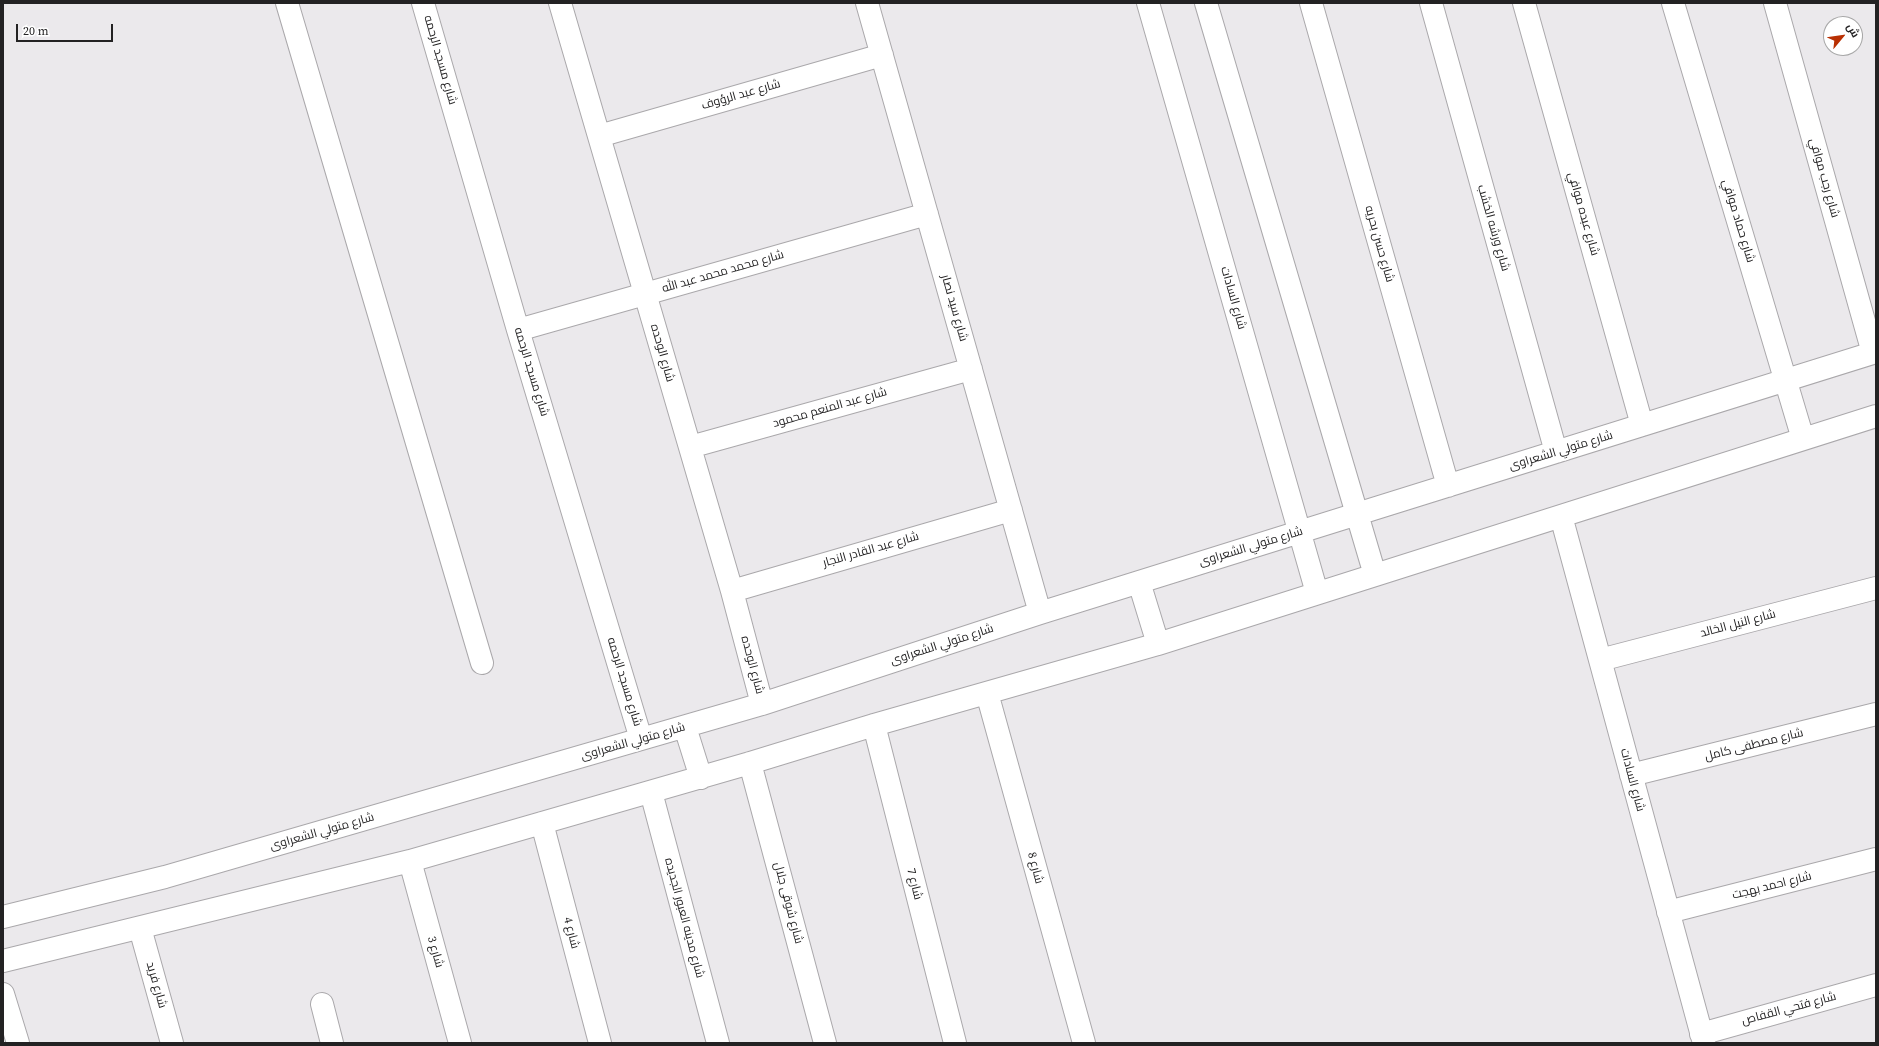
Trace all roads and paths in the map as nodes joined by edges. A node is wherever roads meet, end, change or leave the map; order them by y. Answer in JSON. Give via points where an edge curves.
{"nodes":[{"id":1,"x":287,"y":3,"type":"edge"},
{"id":2,"x":423,"y":3,"type":"edge"},
{"id":3,"x":560,"y":3,"type":"edge"},
{"id":4,"x":867,"y":3,"type":"edge"},
{"id":5,"x":1148,"y":3,"type":"edge"},
{"id":6,"x":1206,"y":3,"type":"edge"},
{"id":7,"x":1310,"y":3,"type":"edge"},
{"id":8,"x":1431,"y":3,"type":"edge"},
{"id":9,"x":1524,"y":3,"type":"edge"},
{"id":10,"x":1673,"y":3,"type":"edge"},
{"id":11,"x":1775,"y":3,"type":"edge"},
{"id":12,"x":882,"y":55,"type":"junction"},
{"id":13,"x":599,"y":136,"type":"junction"},
{"id":14,"x":927,"y":214,"type":"junction"},
{"id":15,"x":645,"y":294,"type":"junction"},
{"id":16,"x":518,"y":330,"type":"junction"},
{"id":17,"x":1874,"y":353,"type":"edge"},
{"id":18,"x":971,"y":369,"type":"junction"},
{"id":19,"x":1786,"y":380,"type":"junction"},
{"id":20,"x":1876,"y":416,"type":"edge"},
{"id":21,"x":1642,"y":426,"type":"junction"},
{"id":22,"x":1803,"y":439,"type":"junction"},
{"id":23,"x":690,"y":447,"type":"junction"},
{"id":24,"x":1556,"y":452,"type":"junction"},
{"id":25,"x":1448,"y":486,"type":"junction"},
{"id":26,"x":1011,"y":510,"type":"junction"},
{"id":27,"x":1358,"y":514,"type":"junction"},
{"id":28,"x":1561,"y":516,"type":"junction"},
{"id":29,"x":1300,"y":532,"type":"junction"},
{"id":30,"x":1375,"y":575,"type":"junction"},
{"id":31,"x":1139,"y":582,"type":"junction"},
{"id":32,"x":1876,"y":588,"type":"edge"},
{"id":33,"x":732,"y":591,"type":"junction"},
{"id":34,"x":1317,"y":594,"type":"junction"},
{"id":35,"x":1040,"y":613,"type":"junction"},
{"id":36,"x":1158,"y":644,"type":"junction"},
{"id":37,"x":1600,"y":660,"type":"junction"},
{"id":38,"x":482,"y":663,"type":"dead end"},
{"id":39,"x":987,"y":693,"type":"junction"},
{"id":40,"x":762,"y":704,"type":"junction"},
{"id":41,"x":1876,"y":714,"type":"edge"},
{"id":42,"x":874,"y":725,"type":"junction"},
{"id":43,"x":685,"y":726,"type":"junction"},
{"id":44,"x":641,"y":739,"type":"junction"},
{"id":45,"x":750,"y":763,"type":"junction"},
{"id":46,"x":1631,"y":776,"type":"junction"},
{"id":47,"x":701,"y":778,"type":"junction"},
{"id":48,"x":650,"y":792,"type":"junction"},
{"id":49,"x":542,"y":823,"type":"junction"},
{"id":50,"x":1876,"y":859,"type":"edge"},
{"id":51,"x":410,"y":861,"type":"junction"},
{"id":52,"x":1668,"y":912,"type":"junction"},
{"id":53,"x":3,"y":917,"type":"edge"},
{"id":54,"x":140,"y":928,"type":"junction"},
{"id":55,"x":3,"y":961,"type":"edge"},
{"id":56,"x":1876,"y":985,"type":"edge"},
{"id":57,"x":3,"y":994,"type":"edge"},
{"id":58,"x":322,"y":1004,"type":"dead end"},
{"id":59,"x":1703,"y":1038,"type":"edge"},
{"id":60,"x":18,"y":1043,"type":"edge"},
{"id":61,"x":172,"y":1043,"type":"edge"},
{"id":62,"x":332,"y":1043,"type":"edge"},
{"id":63,"x":460,"y":1043,"type":"edge"},
{"id":64,"x":600,"y":1043,"type":"edge"},
{"id":65,"x":718,"y":1043,"type":"edge"},
{"id":66,"x":825,"y":1043,"type":"edge"},
{"id":67,"x":955,"y":1043,"type":"edge"},
{"id":68,"x":1084,"y":1043,"type":"edge"}],
"edges":[{"from":1,"to":38,"type":"street"},
{"from":2,"to":16,"type":"street","name":"شارع مسجد الرحمه"},
{"from":3,"to":13,"type":"street","name":"شارع الوحده"},
{"from":4,"to":12,"type":"street","name":"شارع سيد نصار"},
{"from":5,"to":29,"type":"street","name":"شارع السادات"},
{"from":6,"to":27,"type":"street"},
{"from":7,"to":25,"type":"street","name":"شارع حسن بحريه"},
{"from":8,"to":24,"type":"street","name":"شارع ورشه الخشب"},
{"from":9,"to":21,"type":"street","name":"شارع عبده موافي"},
{"from":10,"to":19,"type":"street","name":"شارع حماد موافي"},
{"from":11,"to":17,"type":"street","name":"شارع رجب موافي"},
{"from":12,"to":13,"type":"street","name":"شارع عبد الرؤوف"},
{"from":12,"to":14,"type":"street","name":"شارع سيد نصار"},
{"from":13,"to":15,"type":"street","name":"شارع الوحده"},
{"from":14,"to":15,"type":"street","name":"شارع محمد محمد عبد الله"},
{"from":14,"to":18,"type":"street","name":"شارع سيد نصار"},
{"from":15,"to":16,"type":"street","name":"شارع محمد محمد عبد الله"},
{"from":15,"to":23,"type":"street","name":"شارع الوحده"},
{"from":16,"to":44,"type":"street","name":"شارع مسجد الرحمه"},
{"from":17,"to":19,"type":"street","name":"شارع متولي الشعراوى"},
{"from":18,"to":23,"type":"street","name":"شارع عبد المنعم محمود"},
{"from":18,"to":26,"type":"street","name":"شارع سيد نصار"},
{"from":19,"to":21,"type":"street","name":"شارع متولي الشعراوى"},
{"from":19,"to":22,"type":"street","name":"شارع حماد موافي"},
{"from":20,"to":22,"type":"street"},
{"from":21,"to":24,"type":"street","name":"شارع متولي الشعراوى"},
{"from":22,"to":28,"type":"street"},
{"from":23,"to":33,"type":"street","name":"شارع الوحده"},
{"from":24,"to":25,"type":"street","name":"شارع متولي الشعراوى"},
{"from":25,"to":27,"type":"street","name":"شارع متولي الشعراوى"},
{"from":26,"to":33,"type":"street","name":"شارع عبد القادر النجار"},
{"from":26,"to":35,"type":"street","name":"شارع سيد نصار"},
{"from":27,"to":29,"type":"street","name":"شارع متولي الشعراوى"},
{"from":27,"to":30,"type":"street"},
{"from":28,"to":30,"type":"street"},
{"from":28,"to":37,"type":"street","name":"شارع السادات"},
{"from":29,"to":31,"type":"street","name":"شارع متولي الشعراوى"},
{"from":29,"to":34,"type":"street","name":"شارع السادات"},
{"from":30,"to":34,"type":"street"},
{"from":31,"to":35,"type":"street","name":"شارع متولي الشعراوى"},
{"from":31,"to":36,"type":"street"},
{"from":32,"to":37,"type":"street","name":"شارع النيل الخالد"},
{"from":33,"to":40,"type":"street","name":"شارع الوحده"},
{"from":34,"to":36,"type":"street"},
{"from":35,"to":40,"type":"street","name":"شارع متولي الشعراوى"},
{"from":36,"to":39,"type":"street"},
{"from":37,"to":46,"type":"street","name":"شارع السادات"},
{"from":39,"to":42,"type":"street"},
{"from":39,"to":68,"type":"street","name":"شارع 8"},
{"from":40,"to":43,"type":"street","name":"شارع متولي الشعراوى"},
{"from":41,"to":46,"type":"street","name":"شارع مصطفى كامل"},
{"from":42,"to":45,"type":"street"},
{"from":42,"to":67,"type":"street","name":"شارع 7"},
{"from":43,"to":44,"type":"street","name":"شارع متولي الشعراوى"},
{"from":43,"to":47,"type":"street"},
{"from":44,"to":53,"type":"street","name":"شارع متولي الشعراوى","via":[[165,877]]},
{"from":45,"to":47,"type":"street"},
{"from":45,"to":66,"type":"street","name":"شارع شوقى جلال"},
{"from":46,"to":52,"type":"street","name":"شارع السادات"},
{"from":47,"to":48,"type":"street"},
{"from":48,"to":49,"type":"street"},
{"from":48,"to":65,"type":"street","name":"شارع مدينه العبور الجديده"},
{"from":49,"to":51,"type":"street"},
{"from":49,"to":64,"type":"street","name":"شارع 4"},
{"from":50,"to":52,"type":"street","name":"شارع احمد بهجت"},
{"from":51,"to":54,"type":"street"},
{"from":51,"to":63,"type":"street","name":"شارع 3"},
{"from":52,"to":59,"type":"street","name":"شارع السادات"},
{"from":54,"to":55,"type":"street"},
{"from":54,"to":61,"type":"street","name":"شارع فريد"},
{"from":56,"to":59,"type":"street","name":"شارع فتحي القفاص"},
{"from":57,"to":60,"type":"street"},
{"from":58,"to":62,"type":"street"}]}
